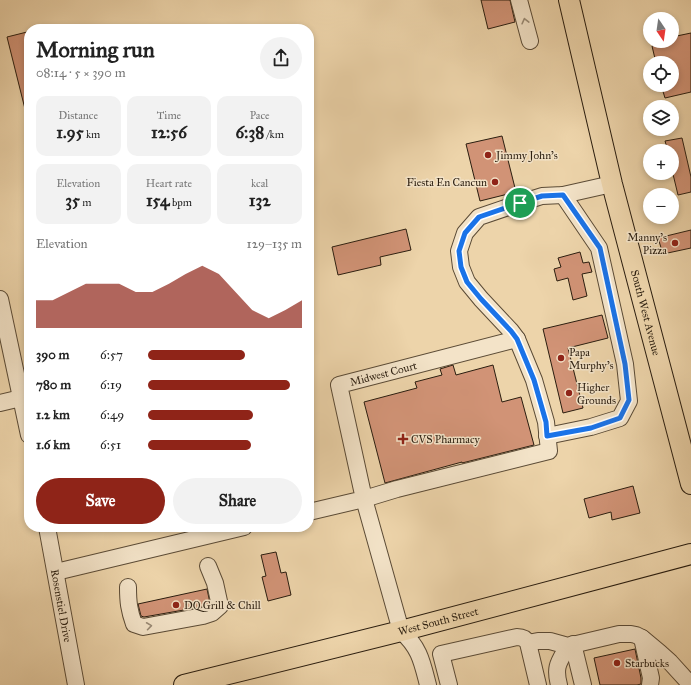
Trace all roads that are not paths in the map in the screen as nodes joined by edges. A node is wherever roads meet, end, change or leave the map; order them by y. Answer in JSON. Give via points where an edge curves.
{"nodes":[{"id":1,"x":519,"y":0,"type":"edge"},
{"id":2,"x":569,"y":0,"type":"edge"},
{"id":3,"x":530,"y":41,"type":"dead end"},
{"id":4,"x":612,"y":184,"type":"junction"},
{"id":5,"x":563,"y":195,"type":"junction"},
{"id":6,"x":0,"y":299,"type":"edge"},
{"id":7,"x":517,"y":339,"type":"junction"},
{"id":8,"x":21,"y":398,"type":"junction"},
{"id":9,"x":0,"y":403,"type":"edge"},
{"id":10,"x":24,"y":412,"type":"edge"},
{"id":11,"x":547,"y":436,"type":"junction"},
{"id":12,"x":691,"y":484,"type":"edge"},
{"id":13,"x":364,"y":499,"type":"junction"},
{"id":14,"x":314,"y":511,"type":"edge"},
{"id":15,"x":48,"y":532,"type":"edge"},
{"id":16,"x":223,"y":532,"type":"edge"},
{"id":17,"x":691,"y":554,"type":"edge"},
{"id":18,"x":208,"y":566,"type":"dead end"},
{"id":19,"x":56,"y":572,"type":"junction"},
{"id":20,"x":128,"y":587,"type":"dead end"},
{"id":21,"x":401,"y":631,"type":"junction"},
{"id":22,"x":642,"y":638,"type":"junction"},
{"id":23,"x":528,"y":643,"type":"junction"},
{"id":24,"x":571,"y":645,"type":"junction"},
{"id":25,"x":76,"y":685,"type":"edge"},
{"id":26,"x":184,"y":685,"type":"edge"},
{"id":27,"x":428,"y":685,"type":"edge"},
{"id":28,"x":449,"y":685,"type":"edge"},
{"id":29,"x":538,"y":685,"type":"edge"},
{"id":30,"x":559,"y":685,"type":"edge"},
{"id":31,"x":583,"y":685,"type":"edge"},
{"id":32,"x":650,"y":685,"type":"edge"},
{"id":33,"x":691,"y":685,"type":"edge"}],
"edges":[{"from":3,"to":1,"type":"street","one_way":true},
{"from":2,"to":4,"type":"main road","name":"South West Avenue"},
{"from":4,"to":5,"type":"street"},
{"from":4,"to":12,"type":"main road","name":"South West Avenue"},
{"from":5,"to":7,"type":"street","via":[[542,196],[479,217],[465,233],[459,251],[461,267],[467,282]]},
{"from":5,"to":11,"type":"street","via":[[600,248],[625,364],[629,400],[620,418],[591,428]]},
{"from":6,"to":8,"type":"street"},
{"from":7,"to":11,"type":"street","via":[[534,380],[546,422]]},
{"from":7,"to":13,"type":"street","name":"Midwest Court","via":[[339,385]]},
{"from":8,"to":9,"type":"street"},
{"from":8,"to":10,"type":"street"},
{"from":11,"to":13,"type":"street","via":[[550,451]]},
{"from":13,"to":14,"type":"street"},
{"from":13,"to":21,"type":"street","name":"Midwest Court"},
{"from":15,"to":19,"type":"street","name":"Rosenstiel Drive"},
{"from":16,"to":19,"type":"street"},
{"from":17,"to":21,"type":"main road","name":"West South Street"},
{"from":20,"to":18,"type":"street","one_way":true,"via":[[130,614],[134,624],[139,626],[203,616],[220,606]]},
{"from":19,"to":25,"type":"street","name":"Rosenstiel Drive"},
{"from":21,"to":26,"type":"main road","name":"West South Street"},
{"from":21,"to":27,"type":"street","via":[[416,648]]},
{"from":22,"to":24,"type":"street","via":[[631,634],[618,634]]},
{"from":22,"to":32,"type":"street","via":[[651,678]]},
{"from":22,"to":33,"type":"street","via":[[670,662]]},
{"from":23,"to":24,"type":"street","via":[[550,641]]},
{"from":23,"to":28,"type":"street","via":[[523,638],[515,637],[441,654]]},
{"from":23,"to":29,"type":"street"},
{"from":24,"to":30,"type":"street","via":[[557,668]]},
{"from":24,"to":31,"type":"street"}]}
